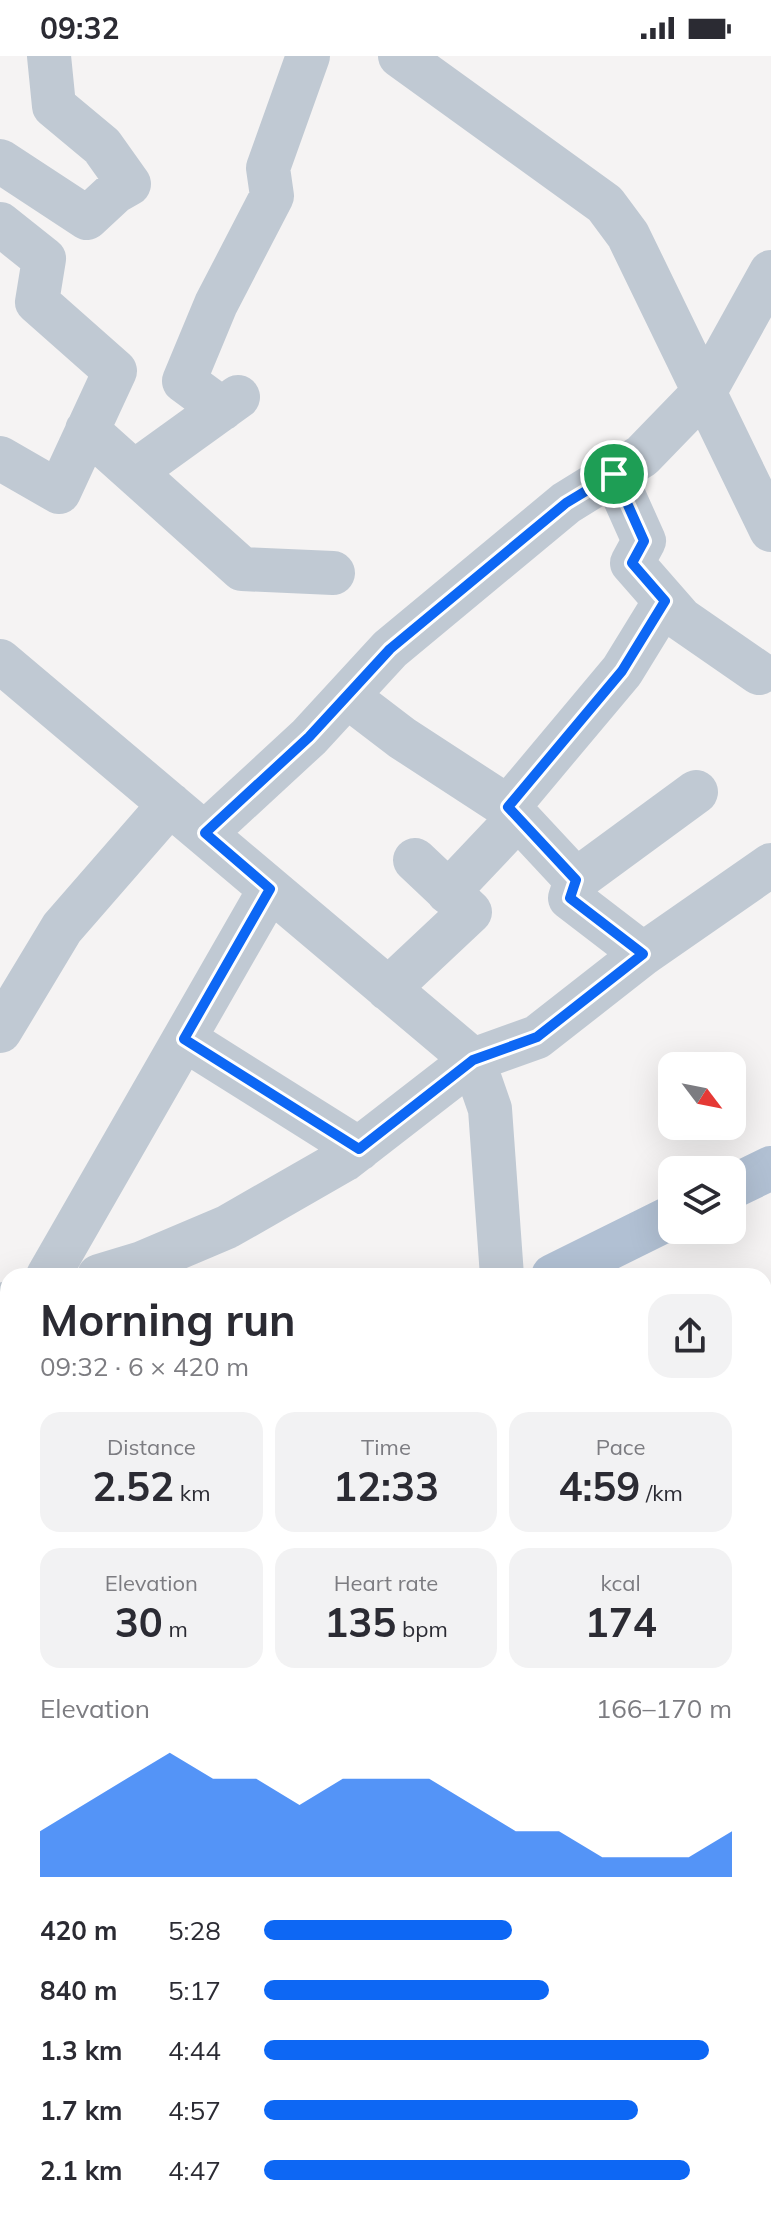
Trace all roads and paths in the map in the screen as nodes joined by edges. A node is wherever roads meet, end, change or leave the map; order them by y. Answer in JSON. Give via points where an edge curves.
{"nodes":[{"id":1,"x":49,"y":56,"type":"edge"},
{"id":2,"x":308,"y":56,"type":"edge"},
{"id":3,"x":400,"y":56,"type":"edge"},
{"id":4,"x":0,"y":161,"type":"edge"},
{"id":5,"x":0,"y":224,"type":"edge"},
{"id":6,"x":771,"y":272,"type":"edge"},
{"id":7,"x":705,"y":391,"type":"junction"},
{"id":8,"x":87,"y":430,"type":"junction"},
{"id":9,"x":0,"y":458,"type":"edge"},
{"id":10,"x":134,"y":472,"type":"junction"},
{"id":11,"x":614,"y":474,"type":"junction"},
{"id":12,"x":771,"y":530,"type":"edge"},
{"id":13,"x":333,"y":573,"type":"dead end"},
{"id":14,"x":665,"y":601,"type":"junction"},
{"id":15,"x":0,"y":661,"type":"edge"},
{"id":16,"x":759,"y":673,"type":"dead end"},
{"id":17,"x":347,"y":696,"type":"junction"},
{"id":18,"x":696,"y":792,"type":"dead end"},
{"id":19,"x":170,"y":804,"type":"junction"},
{"id":20,"x":513,"y":812,"type":"junction"},
{"id":21,"x":205,"y":833,"type":"junction"},
{"id":22,"x":415,"y":860,"type":"dead end"},
{"id":23,"x":771,"y":865,"type":"edge"},
{"id":24,"x":576,"y":880,"type":"junction"},
{"id":25,"x":270,"y":889,"type":"junction"},
{"id":26,"x":448,"y":892,"type":"junction"},
{"id":27,"x":643,"y":954,"type":"junction"},
{"id":28,"x":388,"y":989,"type":"junction"},
{"id":29,"x":0,"y":1031,"type":"edge"},
{"id":30,"x":184,"y":1039,"type":"junction"},
{"id":31,"x":473,"y":1060,"type":"junction"},
{"id":32,"x":359,"y":1149,"type":"junction"},
{"id":33,"x":771,"y":1168,"type":"edge"},
{"id":34,"x":746,"y":1180,"type":"edge"},
{"id":35,"x":658,"y":1224,"type":"edge"},
{"id":36,"x":53,"y":1268,"type":"edge"},
{"id":37,"x":125,"y":1268,"type":"edge"},
{"id":38,"x":501,"y":1268,"type":"edge"},
{"id":39,"x":569,"y":1268,"type":"edge"}],
"edges":[{"from":1,"to":4,"type":"street","via":[[54,106],[102,146],[129,184],[87,218]]},
{"from":2,"to":10,"type":"street","via":[[268,168],[272,196],[216,304],[184,381],[230,403]]},
{"from":3,"to":7,"type":"street","via":[[605,204],[628,235]]},
{"from":5,"to":8,"type":"street","via":[[44,259],[37,302],[115,371]]},
{"from":6,"to":7,"type":"street"},
{"from":7,"to":11,"type":"street","via":[[642,456]]},
{"from":7,"to":12,"type":"street"},
{"from":8,"to":9,"type":"street","via":[[59,492]]},
{"from":8,"to":10,"type":"street"},
{"from":10,"to":13,"type":"street","via":[[242,569]]},
{"from":11,"to":14,"type":"street","via":[[644,541],[632,563]]},
{"from":11,"to":17,"type":"street","via":[[566,503],[402,639]]},
{"from":14,"to":16,"type":"street","via":[[681,619]]},
{"from":14,"to":20,"type":"street","via":[[622,671]]},
{"from":15,"to":19,"type":"street"},
{"from":17,"to":20,"type":"street"},
{"from":17,"to":21,"type":"street"},
{"from":18,"to":24,"type":"street"},
{"from":19,"to":21,"type":"street"},
{"from":19,"to":29,"type":"street","via":[[62,928]]},
{"from":20,"to":24,"type":"street"},
{"from":20,"to":26,"type":"street"},
{"from":21,"to":25,"type":"street"},
{"from":22,"to":26,"type":"street"},
{"from":23,"to":27,"type":"street"},
{"from":24,"to":27,"type":"street","via":[[570,898]]},
{"from":25,"to":28,"type":"street"},
{"from":25,"to":30,"type":"street"},
{"from":26,"to":28,"type":"street","via":[[470,912]]},
{"from":27,"to":31,"type":"street","via":[[537,1037]]},
{"from":28,"to":31,"type":"street"},
{"from":30,"to":32,"type":"street"},
{"from":30,"to":36,"type":"street"},
{"from":31,"to":32,"type":"street"},
{"from":31,"to":38,"type":"street","via":[[490,1109]]},
{"from":32,"to":37,"type":"street","via":[[227,1227]]},
{"from":33,"to":34,"type":"main road"},
{"from":35,"to":39,"type":"main road"}]}
